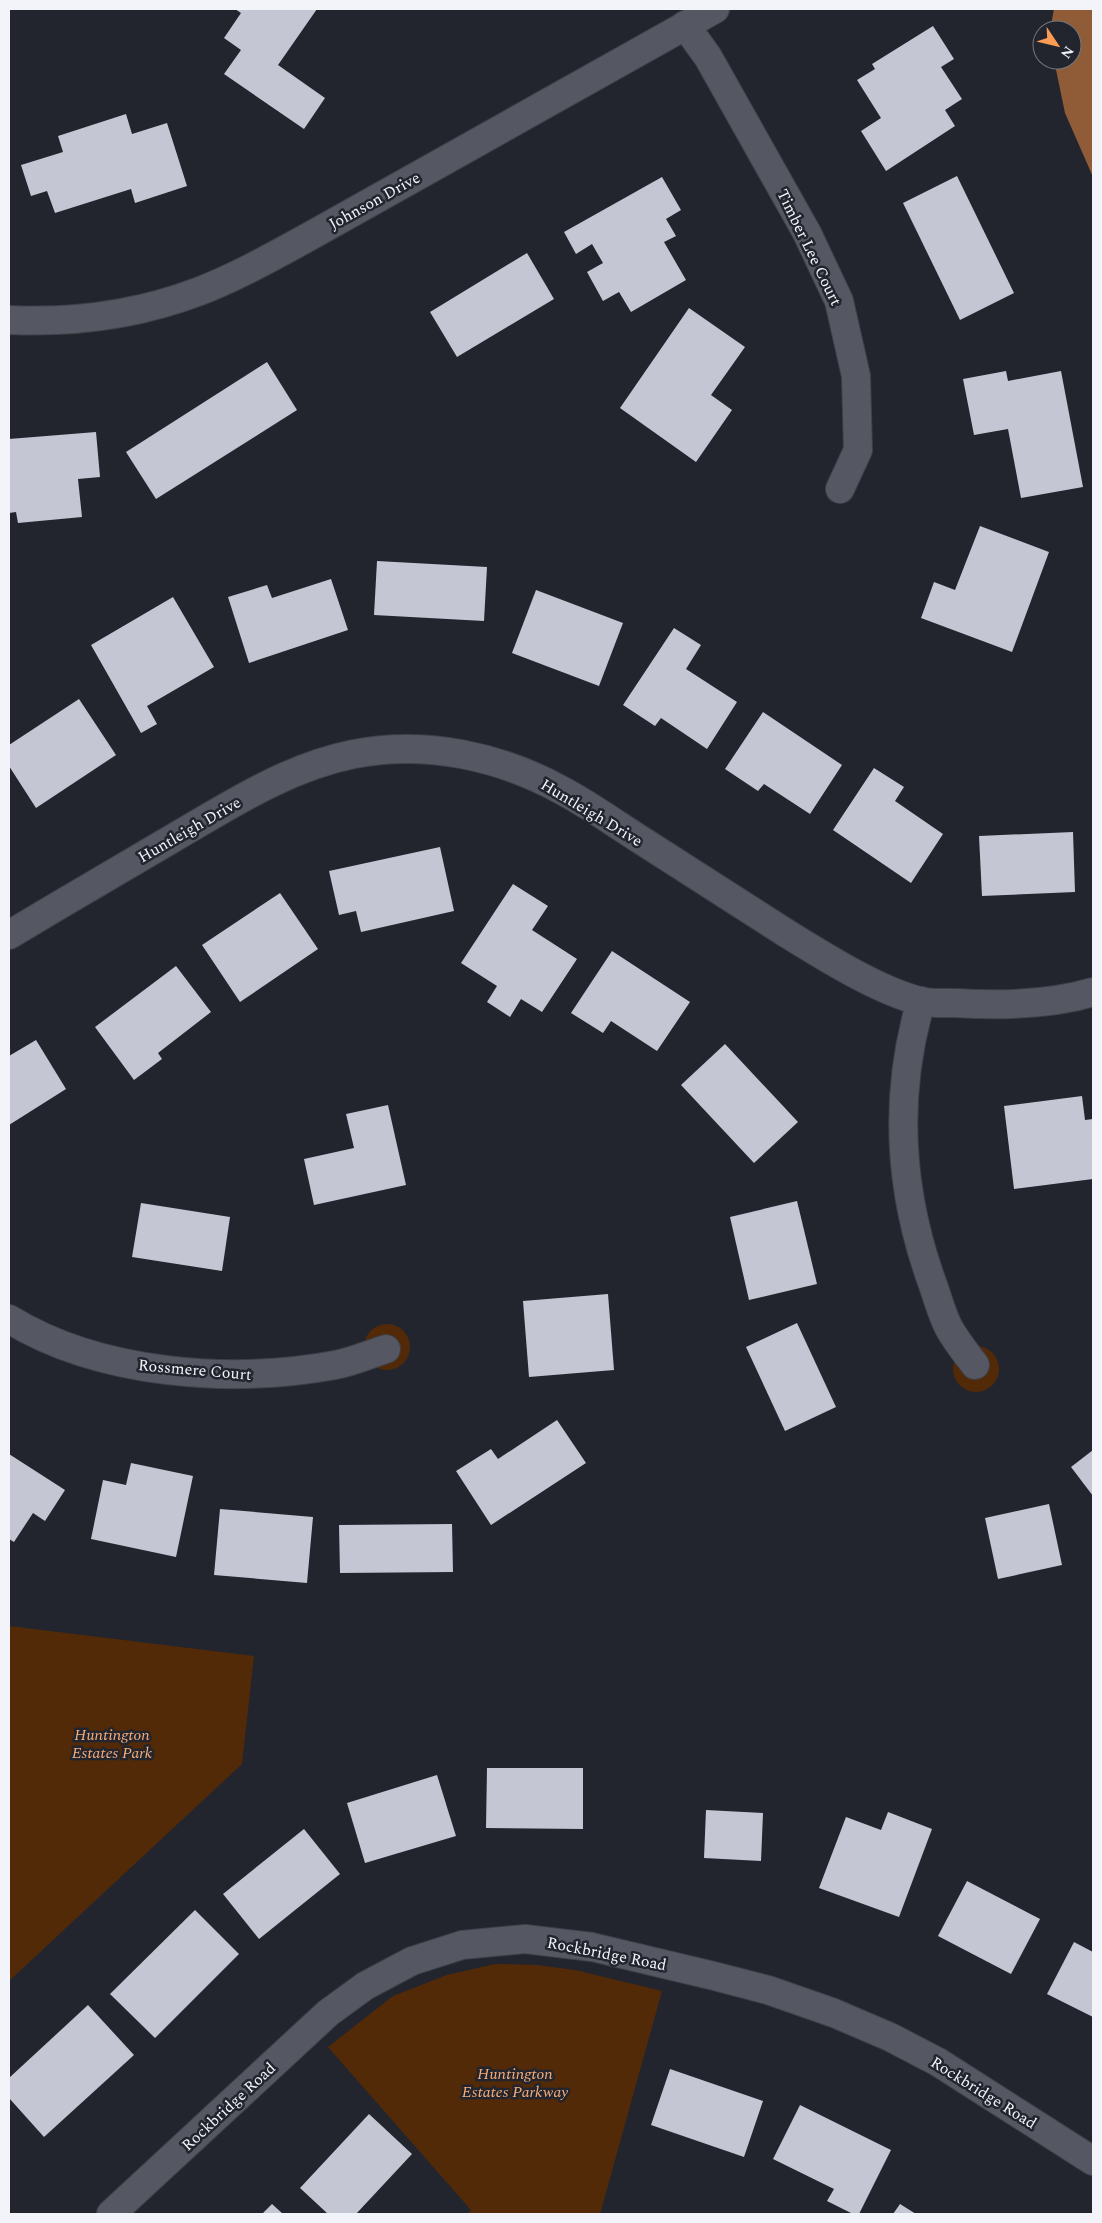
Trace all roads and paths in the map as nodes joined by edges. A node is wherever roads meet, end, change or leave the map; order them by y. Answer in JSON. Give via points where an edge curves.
{"nodes":[{"id":1,"x":715,"y":9,"type":"edge"},
{"id":2,"x":685,"y":25,"type":"junction"},
{"id":3,"x":9,"y":320,"type":"edge"},
{"id":4,"x":840,"y":489,"type":"dead end"},
{"id":5,"x":9,"y":935,"type":"edge"},
{"id":6,"x":1093,"y":992,"type":"edge"},
{"id":7,"x":922,"y":1002,"type":"junction"},
{"id":8,"x":9,"y":1319,"type":"edge"},
{"id":9,"x":386,"y":1348,"type":"dead end"},
{"id":10,"x":975,"y":1365,"type":"dead end"},
{"id":11,"x":1093,"y":2161,"type":"edge"},
{"id":12,"x":111,"y":2214,"type":"edge"}],
"edges":[{"from":1,"to":2,"type":"street","name":"Johnson Drive"},
{"from":2,"to":3,"type":"street","name":"Johnson Drive","via":[[242,273],[199,291],[130,311],[73,320]]},
{"from":2,"to":4,"type":"street","name":"Timber Lee Court","via":[[708,57],[802,225],[839,301],[856,376],[858,450]]},
{"from":5,"to":7,"type":"street","name":"Huntleigh Drive","via":[[284,776],[355,754],[420,749],[484,758],[562,790],[819,954]]},
{"from":6,"to":7,"type":"street","name":"Huntleigh Drive","via":[[1038,1002],[990,1005]]},
{"from":7,"to":10,"type":"street","via":[[904,1084],[902,1145],[907,1191],[920,1250],[948,1327]]},
{"from":8,"to":9,"type":"street","name":"Rossmere Court","via":[[63,1345],[110,1359],[150,1367],[224,1374],[258,1374],[337,1365]]},
{"from":11,"to":12,"type":"street","name":"Rockbridge Road","via":[[938,2062],[834,2012],[705,1973],[592,1947],[524,1939],[462,1945],[412,1961],[365,1986],[328,2013]]}]}
